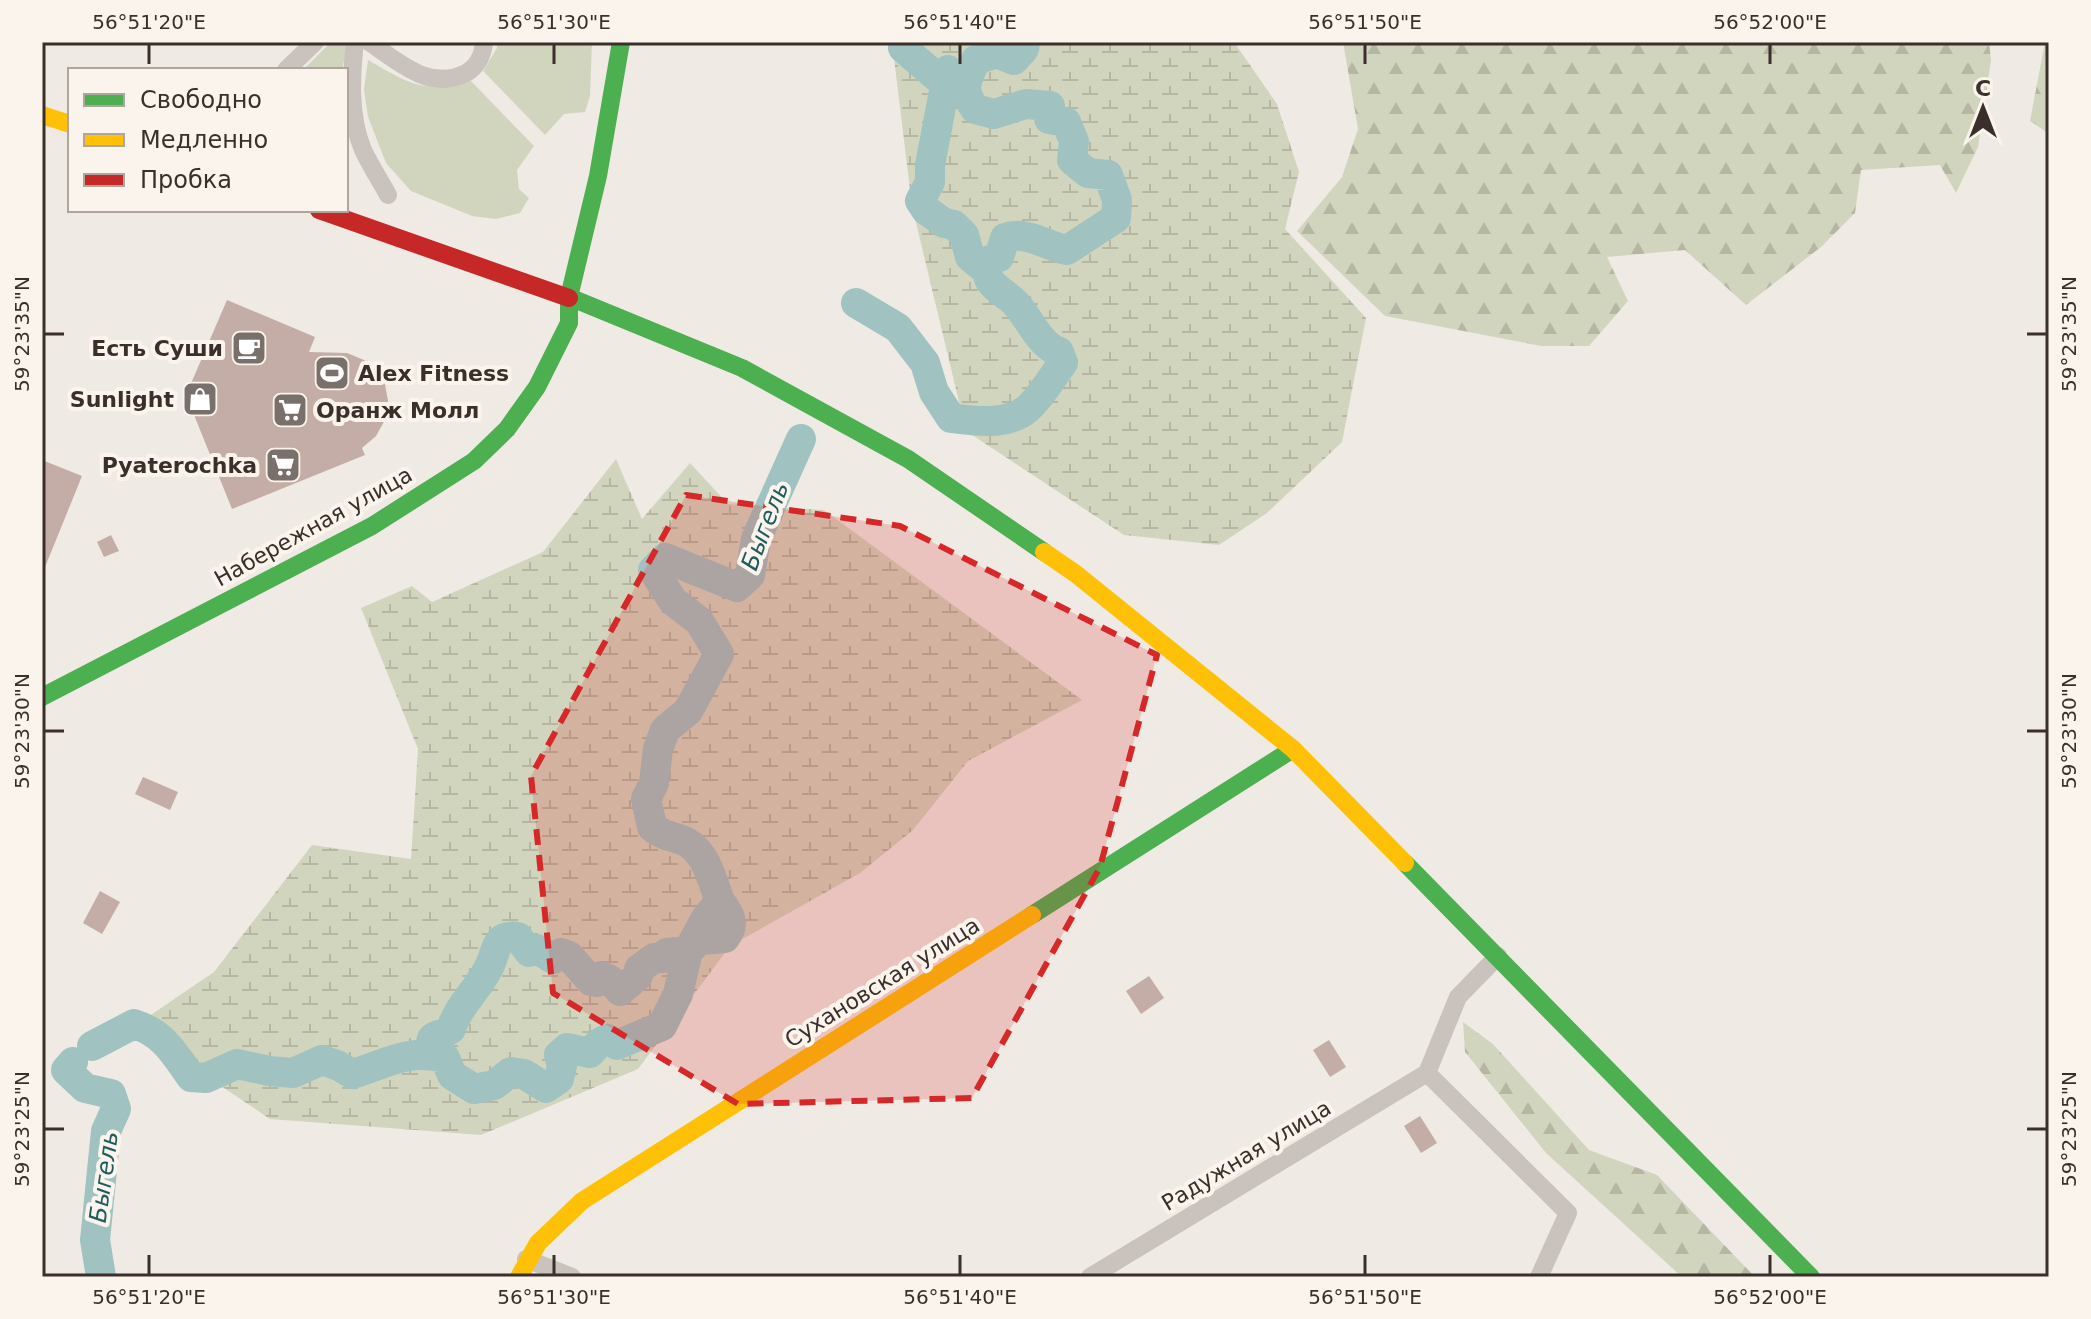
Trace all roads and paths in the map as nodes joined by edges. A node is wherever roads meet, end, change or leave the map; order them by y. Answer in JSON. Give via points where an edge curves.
{"nodes":[{"id":1,"x":315,"y":42,"type":"edge"},
{"id":2,"x":355,"y":42,"type":"edge"},
{"id":3,"x":369,"y":42,"type":"edge"},
{"id":4,"x":484,"y":42,"type":"edge"},
{"id":5,"x":621,"y":42,"type":"edge"},
{"id":6,"x":288,"y":68,"type":"edge"},
{"id":7,"x":42,"y":115,"type":"edge"},
{"id":8,"x":68,"y":123,"type":"edge"},
{"id":9,"x":388,"y":195,"type":"dead end"},
{"id":10,"x":325,"y":212,"type":"edge"},
{"id":11,"x":569,"y":297,"type":"junction"},
{"id":12,"x":42,"y":697,"type":"edge"},
{"id":13,"x":1293,"y":749,"type":"junction"},
{"id":14,"x":1498,"y":956,"type":"junction"},
{"id":15,"x":1427,"y":1073,"type":"junction"},
{"id":16,"x":523,"y":1268,"type":"edge"},
{"id":17,"x":572,"y":1277,"type":"edge"},
{"id":18,"x":1090,"y":1277,"type":"edge"},
{"id":19,"x":1539,"y":1277,"type":"edge"},
{"id":20,"x":1811,"y":1277,"type":"edge"}],
"edges":[{"from":1,"to":6,"type":"street"},
{"from":2,"to":9,"type":"street","via":[[355,122],[363,150]]},
{"from":3,"to":4,"type":"street","via":[[413,72],[442,81],[473,69]]},
{"from":5,"to":11,"type":"main road","name":"Набережная улица","via":[[598,176]]},
{"from":7,"to":8,"type":"main road"},
{"from":10,"to":11,"type":"main road"},
{"from":11,"to":12,"type":"main road","name":"Набережная улица","via":[[569,323],[537,387],[507,429],[474,461],[372,526]]},
{"from":11,"to":13,"type":"main road","via":[[742,368],[908,459],[1076,574]]},
{"from":13,"to":14,"type":"main road"},
{"from":13,"to":16,"type":"main road","name":"Сухановская улица","via":[[582,1201],[541,1236]]},
{"from":14,"to":15,"type":"street","via":[[1458,997]]},
{"from":14,"to":20,"type":"main road"},
{"from":15,"to":18,"type":"street","name":"Радужная улица"},
{"from":15,"to":19,"type":"street","via":[[1568,1213]]},
{"from":16,"to":17,"type":"street"}]}
